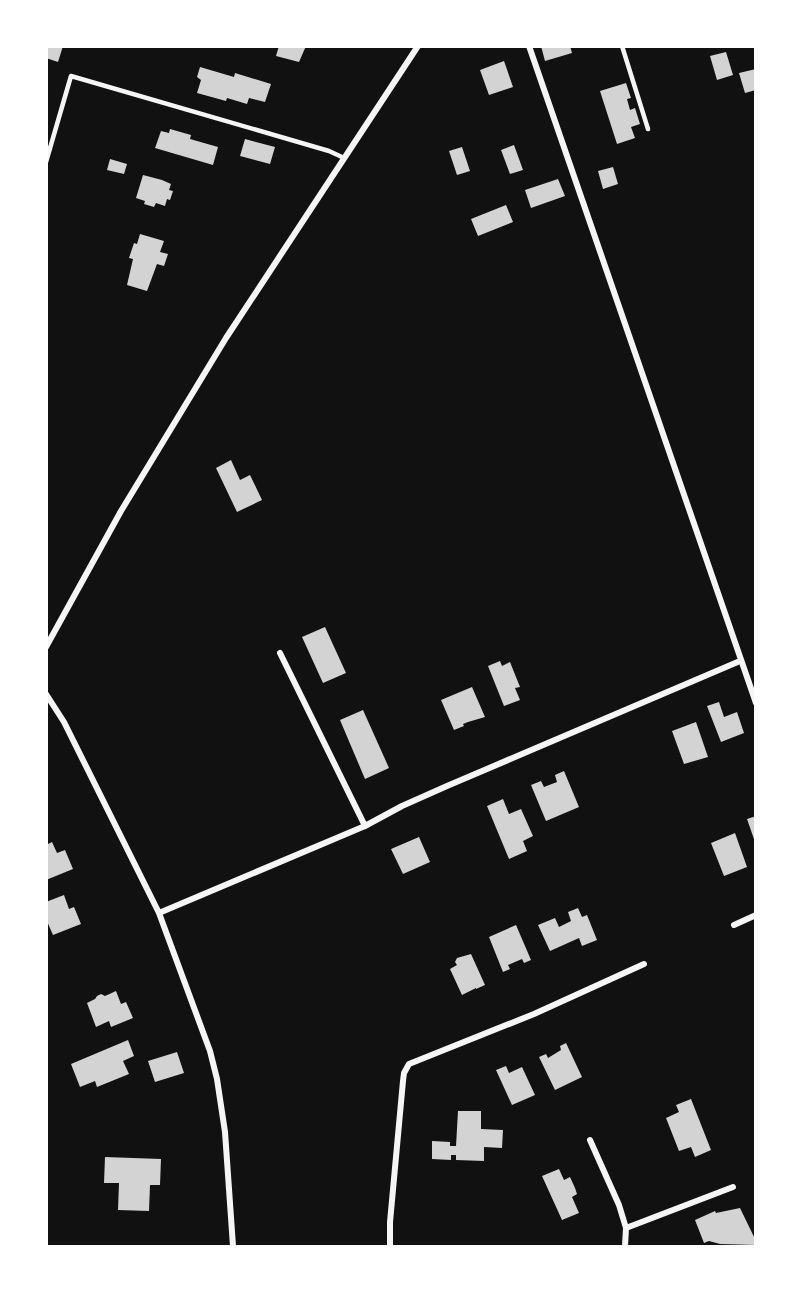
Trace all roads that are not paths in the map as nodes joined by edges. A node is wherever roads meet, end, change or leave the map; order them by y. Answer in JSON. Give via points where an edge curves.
{"nodes":[{"id":1,"x":418,"y":46,"type":"edge"},
{"id":2,"x":528,"y":46,"type":"edge"},
{"id":3,"x":622,"y":46,"type":"edge"},
{"id":4,"x":648,"y":129,"type":"dead end"},
{"id":5,"x":344,"y":158,"type":"junction"},
{"id":6,"x":46,"y":162,"type":"edge"},
{"id":7,"x":46,"y":647,"type":"edge"},
{"id":8,"x":280,"y":653,"type":"dead end"},
{"id":9,"x":741,"y":661,"type":"junction"},
{"id":10,"x":46,"y":694,"type":"edge"},
{"id":11,"x":756,"y":703,"type":"edge"},
{"id":12,"x":365,"y":826,"type":"junction"},
{"id":13,"x":159,"y":913,"type":"junction"},
{"id":14,"x":756,"y":915,"type":"edge"},
{"id":15,"x":734,"y":925,"type":"dead end"},
{"id":16,"x":644,"y":964,"type":"dead end"},
{"id":17,"x":590,"y":1140,"type":"dead end"},
{"id":18,"x":733,"y":1187,"type":"dead end"},
{"id":19,"x":626,"y":1228,"type":"junction"},
{"id":20,"x":233,"y":1246,"type":"edge"},
{"id":21,"x":390,"y":1246,"type":"edge"},
{"id":22,"x":625,"y":1246,"type":"edge"}],
"edges":[{"from":1,"to":5,"type":"street"},
{"from":2,"to":9,"type":"street"},
{"from":3,"to":4,"type":"lane"},
{"from":5,"to":6,"type":"lane","via":[[329,150],[71,76]]},
{"from":5,"to":7,"type":"street","via":[[226,338],[121,511]]},
{"from":8,"to":12,"type":"street"},
{"from":9,"to":11,"type":"street"},
{"from":9,"to":12,"type":"street","via":[[429,794]]},
{"from":10,"to":13,"type":"street","via":[[64,722]]},
{"from":12,"to":13,"type":"street"},
{"from":13,"to":20,"type":"street","via":[[217,1078]]},
{"from":14,"to":15,"type":"street"},
{"from":16,"to":21,"type":"street","via":[[409,1064],[403,1081]]},
{"from":17,"to":19,"type":"street"},
{"from":18,"to":19,"type":"street"},
{"from":19,"to":22,"type":"street"}]}
